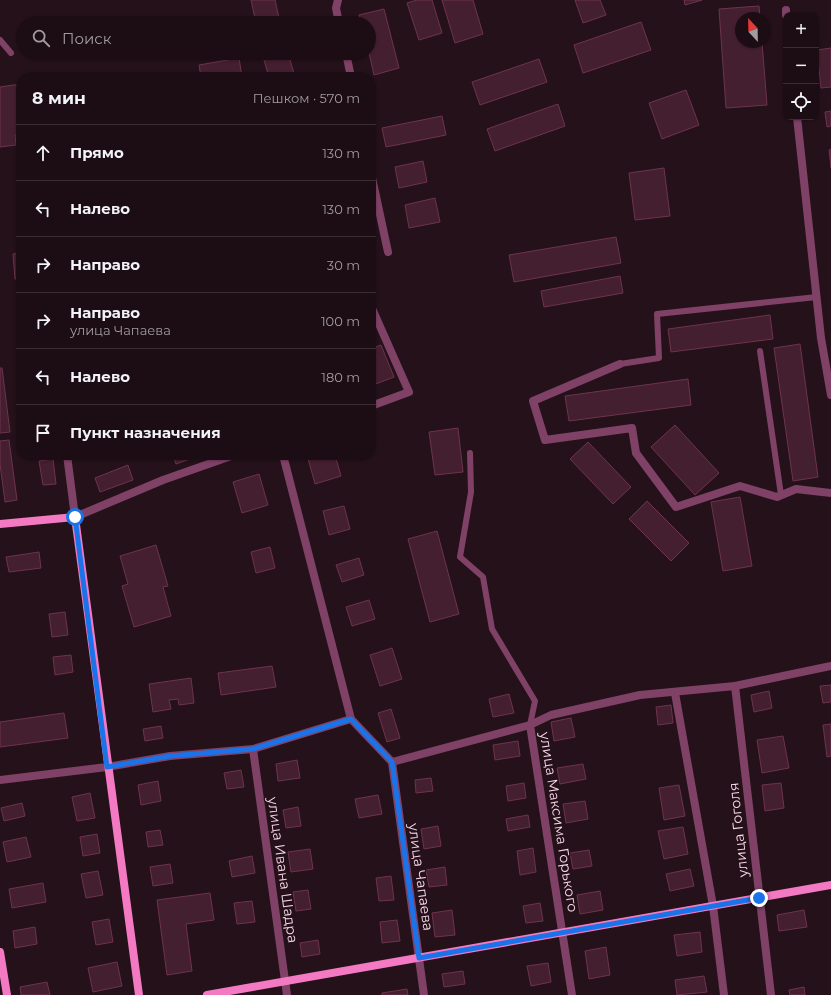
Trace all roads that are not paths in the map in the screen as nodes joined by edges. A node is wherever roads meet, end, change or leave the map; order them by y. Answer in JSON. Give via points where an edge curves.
{"nodes":[{"id":1,"x":338,"y":0,"type":"edge"},
{"id":2,"x":338,"y":16,"type":"edge"},
{"id":3,"x":0,"y":40,"type":"edge"},
{"id":4,"x":11,"y":53,"type":"dead end"},
{"id":5,"x":347,"y":60,"type":"edge"},
{"id":6,"x":350,"y":72,"type":"edge"},
{"id":7,"x":797,"y":120,"type":"edge"},
{"id":8,"x":376,"y":196,"type":"edge"},
{"id":9,"x":388,"y":252,"type":"dead end"},
{"id":10,"x":817,"y":297,"type":"junction"},
{"id":11,"x":376,"y":317,"type":"edge"},
{"id":12,"x":760,"y":351,"type":"dead end"},
{"id":13,"x":620,"y":364,"type":"joint"},
{"id":14,"x":831,"y":395,"type":"edge"},
{"id":15,"x":376,"y":404,"type":"edge"},
{"id":16,"x":470,"y":453,"type":"dead end"},
{"id":17,"x":68,"y":460,"type":"edge"},
{"id":18,"x":220,"y":460,"type":"edge"},
{"id":19,"x":284,"y":460,"type":"edge"},
{"id":20,"x":831,"y":493,"type":"edge"},
{"id":21,"x":781,"y":495,"type":"junction"},
{"id":22,"x":75,"y":517,"type":"junction"},
{"id":23,"x":0,"y":524,"type":"edge"},
{"id":24,"x":831,"y":666,"type":"edge"},
{"id":25,"x":735,"y":686,"type":"junction"},
{"id":26,"x":675,"y":693,"type":"junction"},
{"id":27,"x":351,"y":719,"type":"junction"},
{"id":28,"x":530,"y":725,"type":"junction"},
{"id":29,"x":253,"y":749,"type":"junction"},
{"id":30,"x":392,"y":762,"type":"junction"},
{"id":31,"x":107,"y":767,"type":"junction"},
{"id":32,"x":0,"y":780,"type":"edge"},
{"id":33,"x":831,"y":885,"type":"edge"},
{"id":34,"x":759,"y":898,"type":"junction"},
{"id":35,"x":713,"y":906,"type":"junction"},
{"id":36,"x":564,"y":932,"type":"junction"},
{"id":37,"x":0,"y":952,"type":"edge"},
{"id":38,"x":419,"y":958,"type":"junction"},
{"id":39,"x":285,"y":981,"type":"junction"},
{"id":40,"x":7,"y":995,"type":"edge"},
{"id":41,"x":139,"y":995,"type":"edge"},
{"id":42,"x":206,"y":995,"type":"edge"},
{"id":43,"x":287,"y":995,"type":"edge"},
{"id":44,"x":424,"y":995,"type":"edge"},
{"id":45,"x":572,"y":995,"type":"edge"},
{"id":46,"x":724,"y":995,"type":"edge"},
{"id":47,"x":771,"y":995,"type":"edge"}],
"edges":[{"from":1,"to":2,"type":"street"},
{"from":3,"to":4,"type":"lane"},
{"from":5,"to":6,"type":"street"},
{"from":7,"to":10,"type":"street"},
{"from":8,"to":9,"type":"street"},
{"from":10,"to":13,"type":"lane","via":[[657,314],[659,358]]},
{"from":10,"to":14,"type":"street"},
{"from":11,"to":15,"type":"street","via":[[409,392]]},
{"from":12,"to":21,"type":"lane"},
{"from":13,"to":21,"type":"street","via":[[533,401],[545,440],[632,428],[636,453],[676,507],[740,486],[777,497]]},
{"from":16,"to":28,"type":"lane","via":[[471,492],[460,557],[483,577],[492,629],[535,701]]},
{"from":17,"to":22,"type":"street"},
{"from":18,"to":22,"type":"street","via":[[163,480]]},
{"from":19,"to":27,"type":"street"},
{"from":20,"to":21,"type":"street","via":[[796,489]]},
{"from":22,"to":23,"type":"street"},
{"from":22,"to":31,"type":"street"},
{"from":24,"to":25,"type":"street"},
{"from":25,"to":26,"type":"street"},
{"from":25,"to":34,"type":"street","name":"улица Гоголя"},
{"from":26,"to":28,"type":"street","via":[[640,695],[571,710],[551,715]]},
{"from":26,"to":35,"type":"street"},
{"from":27,"to":29,"type":"street"},
{"from":27,"to":30,"type":"street"},
{"from":28,"to":30,"type":"street"},
{"from":28,"to":36,"type":"street","name":"улица Максима Горького"},
{"from":29,"to":31,"type":"street","via":[[170,756]]},
{"from":29,"to":39,"type":"street","name":"улица Ивана Шадра"},
{"from":30,"to":38,"type":"street","name":"улица Чапаева"},
{"from":31,"to":32,"type":"street"},
{"from":31,"to":41,"type":"street"},
{"from":33,"to":34,"type":"street"},
{"from":34,"to":35,"type":"street"},
{"from":34,"to":47,"type":"street","name":"улица Гоголя"},
{"from":35,"to":36,"type":"street"},
{"from":35,"to":46,"type":"street"},
{"from":36,"to":38,"type":"street"},
{"from":36,"to":45,"type":"street","name":"улица Максима Горького"},
{"from":37,"to":40,"type":"street"},
{"from":38,"to":39,"type":"street"},
{"from":38,"to":44,"type":"street","name":"улица Чапаева"},
{"from":39,"to":42,"type":"street"},
{"from":39,"to":43,"type":"street","name":"улица Ивана Шадра"}]}
